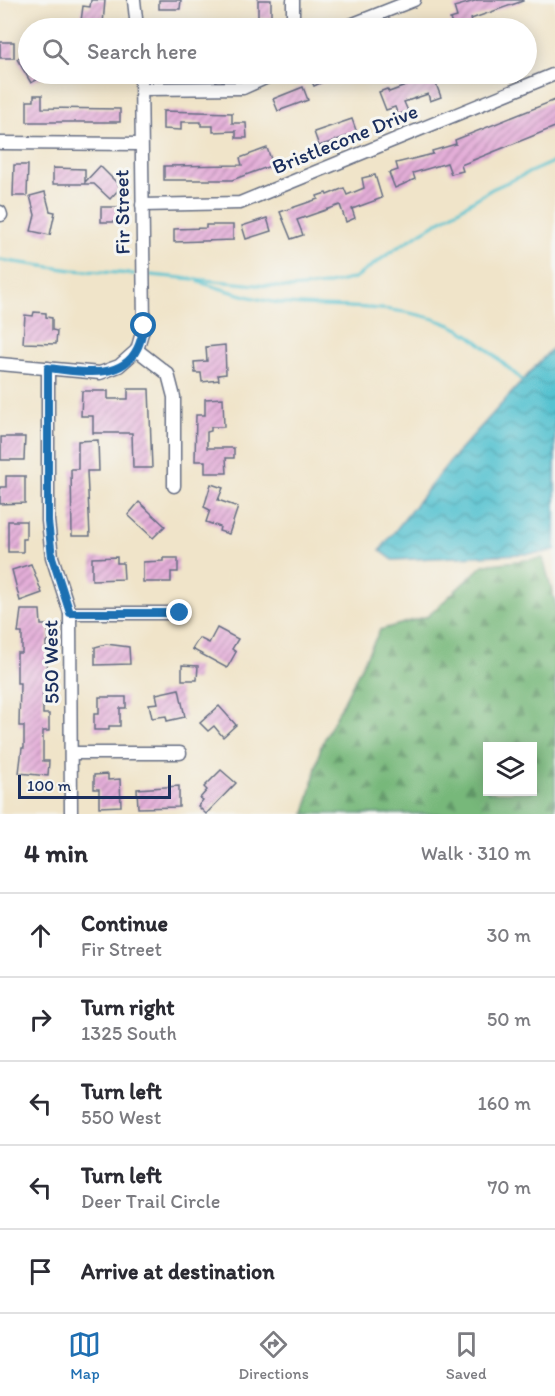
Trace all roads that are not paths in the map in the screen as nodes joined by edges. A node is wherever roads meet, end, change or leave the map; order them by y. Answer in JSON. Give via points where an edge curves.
{"nodes":[{"id":1,"x":134,"y":0,"type":"edge"},
{"id":2,"x":293,"y":0,"type":"edge"},
{"id":3,"x":414,"y":0,"type":"edge"},
{"id":4,"x":136,"y":18,"type":"edge"},
{"id":5,"x":293,"y":18,"type":"edge"},
{"id":6,"x":368,"y":18,"type":"edge"},
{"id":7,"x":555,"y":74,"type":"edge"},
{"id":8,"x":537,"y":81,"type":"edge"},
{"id":9,"x":142,"y":84,"type":"edge"},
{"id":10,"x":252,"y":84,"type":"edge"},
{"id":11,"x":531,"y":84,"type":"edge"},
{"id":12,"x":143,"y":89,"type":"junction"},
{"id":13,"x":0,"y":143,"type":"edge"},
{"id":14,"x":141,"y":144,"type":"junction"},
{"id":15,"x":142,"y":205,"type":"junction"},
{"id":16,"x":137,"y":350,"type":"junction"},
{"id":17,"x":0,"y":364,"type":"edge"},
{"id":18,"x":48,"y":368,"type":"junction"},
{"id":19,"x":174,"y":486,"type":"dead end"},
{"id":20,"x":70,"y":613,"type":"junction"},
{"id":21,"x":180,"y":613,"type":"dead end"},
{"id":22,"x":72,"y":753,"type":"junction"},
{"id":23,"x":180,"y":753,"type":"dead end"},
{"id":24,"x":71,"y":814,"type":"edge"}],
"edges":[{"from":1,"to":4,"type":"street"},
{"from":2,"to":5,"type":"street"},
{"from":3,"to":6,"type":"street"},
{"from":7,"to":8,"type":"street","name":"Bristlecone Drive"},
{"from":9,"to":12,"type":"street","name":"Fir Street"},
{"from":10,"to":12,"type":"street","via":[[243,88]]},
{"from":11,"to":15,"type":"street","name":"Bristlecone Drive","via":[[240,203]]},
{"from":12,"to":14,"type":"street","name":"Fir Street"},
{"from":13,"to":14,"type":"street"},
{"from":14,"to":15,"type":"street","name":"Fir Street"},
{"from":15,"to":16,"type":"street","name":"Fir Street","via":[[144,326]]},
{"from":16,"to":18,"type":"street","via":[[119,366],[100,373]]},
{"from":16,"to":19,"type":"street","via":[[168,374],[174,397]]},
{"from":17,"to":18,"type":"street"},
{"from":18,"to":20,"type":"street","name":"550 West","via":[[48,521],[52,557]]},
{"from":20,"to":21,"type":"street"},
{"from":20,"to":22,"type":"street","name":"550 West"},
{"from":22,"to":23,"type":"street"},
{"from":22,"to":24,"type":"street","name":"550 West"}]}
